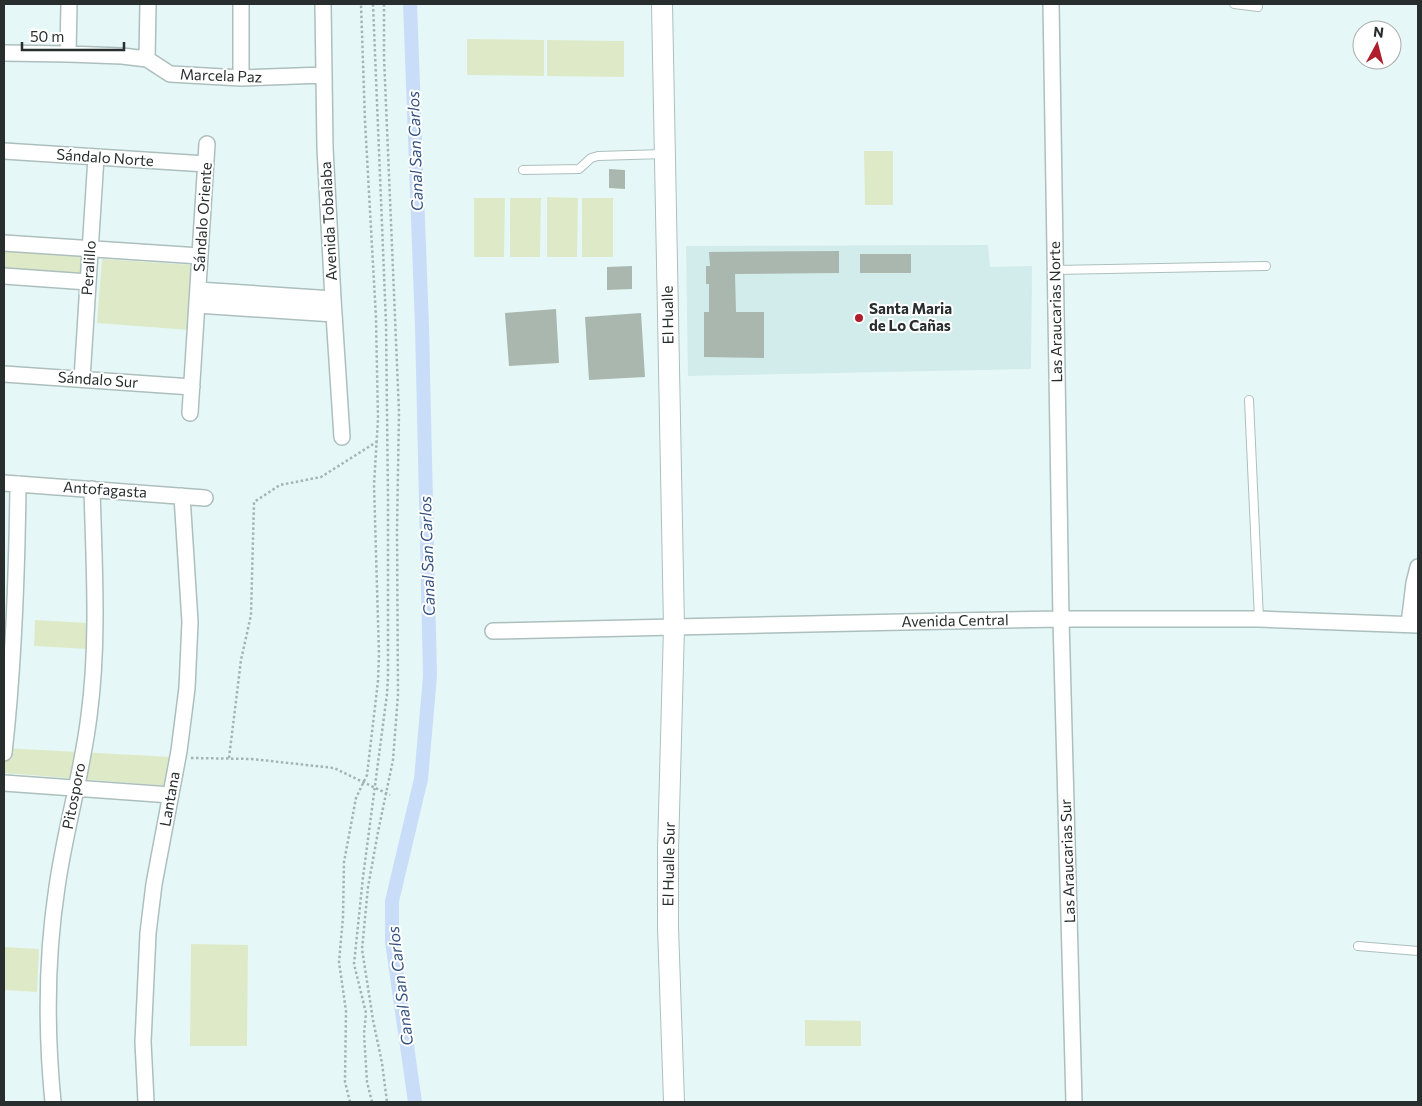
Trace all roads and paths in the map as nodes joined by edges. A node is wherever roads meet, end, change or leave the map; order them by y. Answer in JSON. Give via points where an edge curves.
{"nodes":[{"id":1,"x":69,"y":4,"type":"edge"},
{"id":2,"x":148,"y":4,"type":"edge"},
{"id":3,"x":241,"y":4,"type":"edge"},
{"id":4,"x":323,"y":4,"type":"edge"},
{"id":5,"x":361,"y":4,"type":"edge"},
{"id":6,"x":373,"y":4,"type":"edge"},
{"id":7,"x":384,"y":4,"type":"edge"},
{"id":8,"x":662,"y":4,"type":"edge"},
{"id":9,"x":1051,"y":4,"type":"edge"},
{"id":10,"x":1234,"y":4,"type":"edge"},
{"id":11,"x":1258,"y":7,"type":"dead end"},
{"id":12,"x":4,"y":53,"type":"edge"},
{"id":13,"x":68,"y":54,"type":"junction"},
{"id":14,"x":147,"y":59,"type":"junction"},
{"id":15,"x":324,"y":75,"type":"junction"},
{"id":16,"x":241,"y":78,"type":"junction"},
{"id":17,"x":208,"y":144,"type":"dead end"},
{"id":18,"x":4,"y":151,"type":"edge"},
{"id":19,"x":665,"y":154,"type":"junction"},
{"id":20,"x":96,"y":157,"type":"junction"},
{"id":21,"x":206,"y":164,"type":"junction"},
{"id":22,"x":522,"y":170,"type":"dead end"},
{"id":23,"x":4,"y":243,"type":"edge"},
{"id":24,"x":90,"y":249,"type":"junction"},
{"id":25,"x":200,"y":256,"type":"junction"},
{"id":26,"x":1266,"y":266,"type":"dead end"},
{"id":27,"x":1055,"y":270,"type":"junction"},
{"id":28,"x":4,"y":276,"type":"edge"},
{"id":29,"x":88,"y":282,"type":"junction"},
{"id":30,"x":198,"y":290,"type":"junction"},
{"id":31,"x":333,"y":298,"type":"junction"},
{"id":32,"x":197,"y":305,"type":"junction"},
{"id":33,"x":334,"y":314,"type":"junction"},
{"id":34,"x":4,"y":374,"type":"edge"},
{"id":35,"x":82,"y":379,"type":"junction"},
{"id":36,"x":192,"y":387,"type":"junction"},
{"id":37,"x":1249,"y":400,"type":"dead end"},
{"id":38,"x":190,"y":413,"type":"dead end"},
{"id":39,"x":342,"y":437,"type":"dead end"},
{"id":40,"x":378,"y":441,"type":"junction"},
{"id":41,"x":11,"y":484,"type":"edge"},
{"id":42,"x":92,"y":490,"type":"junction"},
{"id":43,"x":182,"y":496,"type":"junction"},
{"id":44,"x":205,"y":498,"type":"dead end"},
{"id":45,"x":1418,"y":567,"type":"edge"},
{"id":46,"x":1061,"y":619,"type":"junction"},
{"id":47,"x":1259,"y":619,"type":"junction"},
{"id":48,"x":1414,"y":625,"type":"edge"},
{"id":49,"x":674,"y":627,"type":"junction"},
{"id":50,"x":493,"y":631,"type":"dead end"},
{"id":51,"x":4,"y":753,"type":"edge"},
{"id":52,"x":178,"y":757,"type":"junction"},
{"id":53,"x":229,"y":758,"type":"junction"},
{"id":54,"x":363,"y":782,"type":"junction"},
{"id":55,"x":4,"y":784,"type":"edge"},
{"id":56,"x":77,"y":788,"type":"junction"},
{"id":57,"x":375,"y":788,"type":"junction"},
{"id":58,"x":386,"y":794,"type":"junction"},
{"id":59,"x":171,"y":795,"type":"junction"},
{"id":60,"x":390,"y":795,"type":"dead end"},
{"id":61,"x":1358,"y":946,"type":"dead end"},
{"id":62,"x":1418,"y":951,"type":"edge"},
{"id":63,"x":53,"y":1102,"type":"edge"},
{"id":64,"x":146,"y":1102,"type":"edge"},
{"id":65,"x":350,"y":1102,"type":"edge"},
{"id":66,"x":372,"y":1102,"type":"edge"},
{"id":67,"x":387,"y":1102,"type":"edge"},
{"id":68,"x":674,"y":1102,"type":"edge"},
{"id":69,"x":1074,"y":1102,"type":"edge"}],
"edges":[{"from":1,"to":13,"type":"street"},
{"from":2,"to":14,"type":"street"},
{"from":3,"to":16,"type":"street"},
{"from":4,"to":15,"type":"street","name":"Avenida Tobalaba"},
{"from":5,"to":40,"type":"path","via":[[375,299]]},
{"from":6,"to":57,"type":"path","via":[[386,323],[388,499],[388,686]]},
{"from":7,"to":58,"type":"path","via":[[398,412],[398,695],[394,760]]},
{"from":8,"to":19,"type":"street","name":"El Hualle"},
{"from":9,"to":27,"type":"street","name":"Las Araucarias Norte"},
{"from":10,"to":11,"type":"lane"},
{"from":12,"to":13,"type":"street","name":"Marcela Paz"},
{"from":13,"to":14,"type":"street","name":"Marcela Paz"},
{"from":14,"to":16,"type":"street","name":"Marcela Paz","via":[[170,74]]},
{"from":15,"to":16,"type":"street","name":"Marcela Paz"},
{"from":15,"to":31,"type":"street","name":"Avenida Tobalaba"},
{"from":17,"to":21,"type":"street","name":"Sándalo Oriente"},
{"from":18,"to":20,"type":"street","name":"Sándalo Norte"},
{"from":19,"to":22,"type":"lane","via":[[598,156],[579,168]]},
{"from":19,"to":49,"type":"street","name":"El Hualle"},
{"from":20,"to":21,"type":"street","name":"Sándalo Norte"},
{"from":20,"to":24,"type":"street","name":"Peralillo"},
{"from":21,"to":25,"type":"street","name":"Sándalo Oriente"},
{"from":23,"to":24,"type":"street"},
{"from":24,"to":25,"type":"street"},
{"from":24,"to":29,"type":"street","name":"Peralillo"},
{"from":25,"to":30,"type":"street","name":"Sándalo Oriente"},
{"from":26,"to":27,"type":"lane"},
{"from":27,"to":46,"type":"street","name":"Las Araucarias Norte"},
{"from":28,"to":29,"type":"street"},
{"from":29,"to":35,"type":"street","name":"Peralillo"},
{"from":30,"to":31,"type":"street","name":"Sándalo Oriente"},
{"from":30,"to":32,"type":"street","name":"Sándalo Oriente"},
{"from":31,"to":33,"type":"street","name":"Avenida Tobalaba"},
{"from":32,"to":33,"type":"street"},
{"from":32,"to":36,"type":"street","name":"Sándalo Oriente"},
{"from":33,"to":39,"type":"street","name":"Avenida Tobalaba"},
{"from":34,"to":35,"type":"street","name":"Sándalo Sur"},
{"from":35,"to":36,"type":"street","name":"Sándalo Sur"},
{"from":36,"to":38,"type":"street","name":"Sándalo Oriente"},
{"from":37,"to":47,"type":"lane"},
{"from":40,"to":53,"type":"path","via":[[321,477],[280,485],[254,502],[251,615],[241,660]]},
{"from":40,"to":54,"type":"path","via":[[374,486],[378,681],[367,775]]},
{"from":41,"to":42,"type":"street","name":"Antofagasta"},
{"from":41,"to":51,"type":"street","via":[[15,617]]},
{"from":42,"to":43,"type":"street","name":"Antofagasta"},
{"from":42,"to":56,"type":"street","name":"Pitosporo","via":[[94,662]]},
{"from":43,"to":44,"type":"street","name":"Antofagasta"},
{"from":43,"to":52,"type":"street","name":"Lantana","via":[[190,622],[187,688]]},
{"from":45,"to":48,"type":"street","via":[[1414,583]]},
{"from":46,"to":47,"type":"street","name":"Avenida Central"},
{"from":46,"to":49,"type":"street","name":"Avenida Central"},
{"from":46,"to":69,"type":"street","name":"Las Araucarias Sur"},
{"from":47,"to":48,"type":"street","name":"Avenida Central"},
{"from":49,"to":50,"type":"street","name":"Avenida Central"},
{"from":49,"to":68,"type":"street","name":"El Hualle Sur","via":[[668,927]]},
{"from":52,"to":53,"type":"path"},
{"from":52,"to":59,"type":"street","name":"Lantana"},
{"from":53,"to":54,"type":"path","via":[[334,768]]},
{"from":54,"to":57,"type":"path"},
{"from":54,"to":65,"type":"path","via":[[354,804],[344,862],[339,962],[346,1010],[345,1082]]},
{"from":55,"to":56,"type":"street"},
{"from":56,"to":59,"type":"street"},
{"from":56,"to":63,"type":"street","name":"Pitosporo","via":[[58,877],[50,942],[48,1034]]},
{"from":57,"to":58,"type":"path"},
{"from":57,"to":66,"type":"path","via":[[354,964],[366,1014],[364,1034]]},
{"from":58,"to":60,"type":"path"},
{"from":58,"to":67,"type":"path","via":[[368,887],[362,949]]},
{"from":59,"to":64,"type":"street","name":"Lantana","via":[[148,933],[143,1042]]},
{"from":61,"to":62,"type":"lane"}]}
